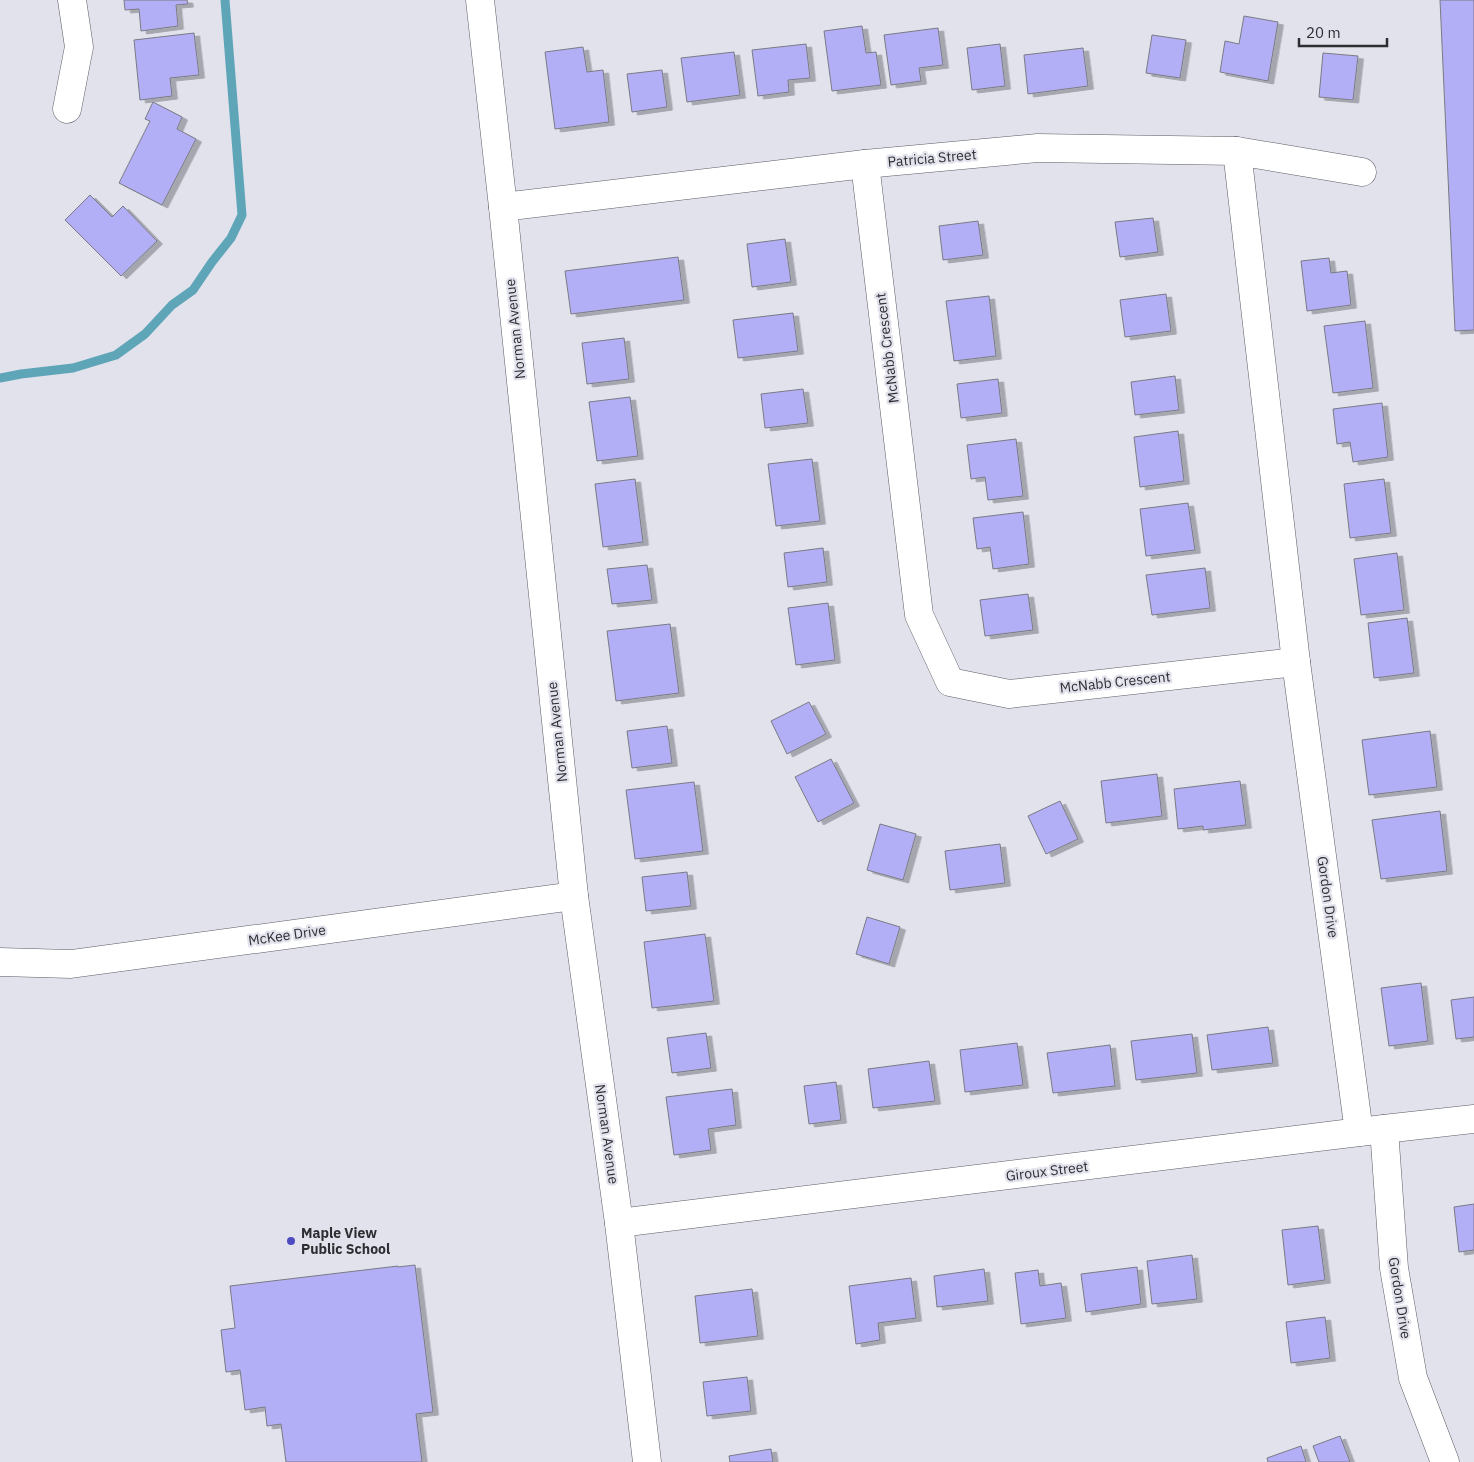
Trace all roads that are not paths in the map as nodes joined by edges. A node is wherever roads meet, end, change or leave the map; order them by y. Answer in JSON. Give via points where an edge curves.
{"nodes":[{"id":1,"x":72,"y":0,"type":"edge"},
{"id":2,"x":480,"y":0,"type":"edge"},
{"id":3,"x":67,"y":109,"type":"dead end"},
{"id":4,"x":1237,"y":152,"type":"junction"},
{"id":5,"x":865,"y":164,"type":"junction"},
{"id":6,"x":1362,"y":172,"type":"dead end"},
{"id":7,"x":503,"y":207,"type":"junction"},
{"id":8,"x":1296,"y":662,"type":"junction"},
{"id":9,"x":574,"y":896,"type":"junction"},
{"id":10,"x":0,"y":962,"type":"edge"},
{"id":11,"x":1474,"y":1119,"type":"edge"},
{"id":12,"x":1372,"y":1130,"type":"junction"},
{"id":13,"x":619,"y":1223,"type":"junction"},
{"id":14,"x":647,"y":1462,"type":"edge"},
{"id":15,"x":1445,"y":1462,"type":"edge"}],
"edges":[{"from":1,"to":3,"type":"street","via":[[78,47]]},
{"from":2,"to":7,"type":"street","name":"Norman Avenue"},
{"from":4,"to":5,"type":"street","name":"Patricia Street","via":[[1038,148]]},
{"from":4,"to":6,"type":"street","name":"Patricia Street"},
{"from":4,"to":8,"type":"street"},
{"from":5,"to":7,"type":"street","name":"Patricia Street"},
{"from":5,"to":8,"type":"street","name":"McNabb Crescent","via":[[918,615],[950,682],[1009,694]]},
{"from":7,"to":9,"type":"street","name":"Norman Avenue"},
{"from":8,"to":12,"type":"street","name":"Gordon Drive"},
{"from":9,"to":10,"type":"street","name":"McKee Drive","via":[[71,964]]},
{"from":9,"to":13,"type":"street","name":"Norman Avenue"},
{"from":11,"to":12,"type":"street","name":"Giroux Street"},
{"from":12,"to":13,"type":"street","name":"Giroux Street"},
{"from":12,"to":15,"type":"street","name":"Gordon Drive","via":[[1413,1378]]},
{"from":13,"to":14,"type":"street","name":"Norman Avenue"}]}
